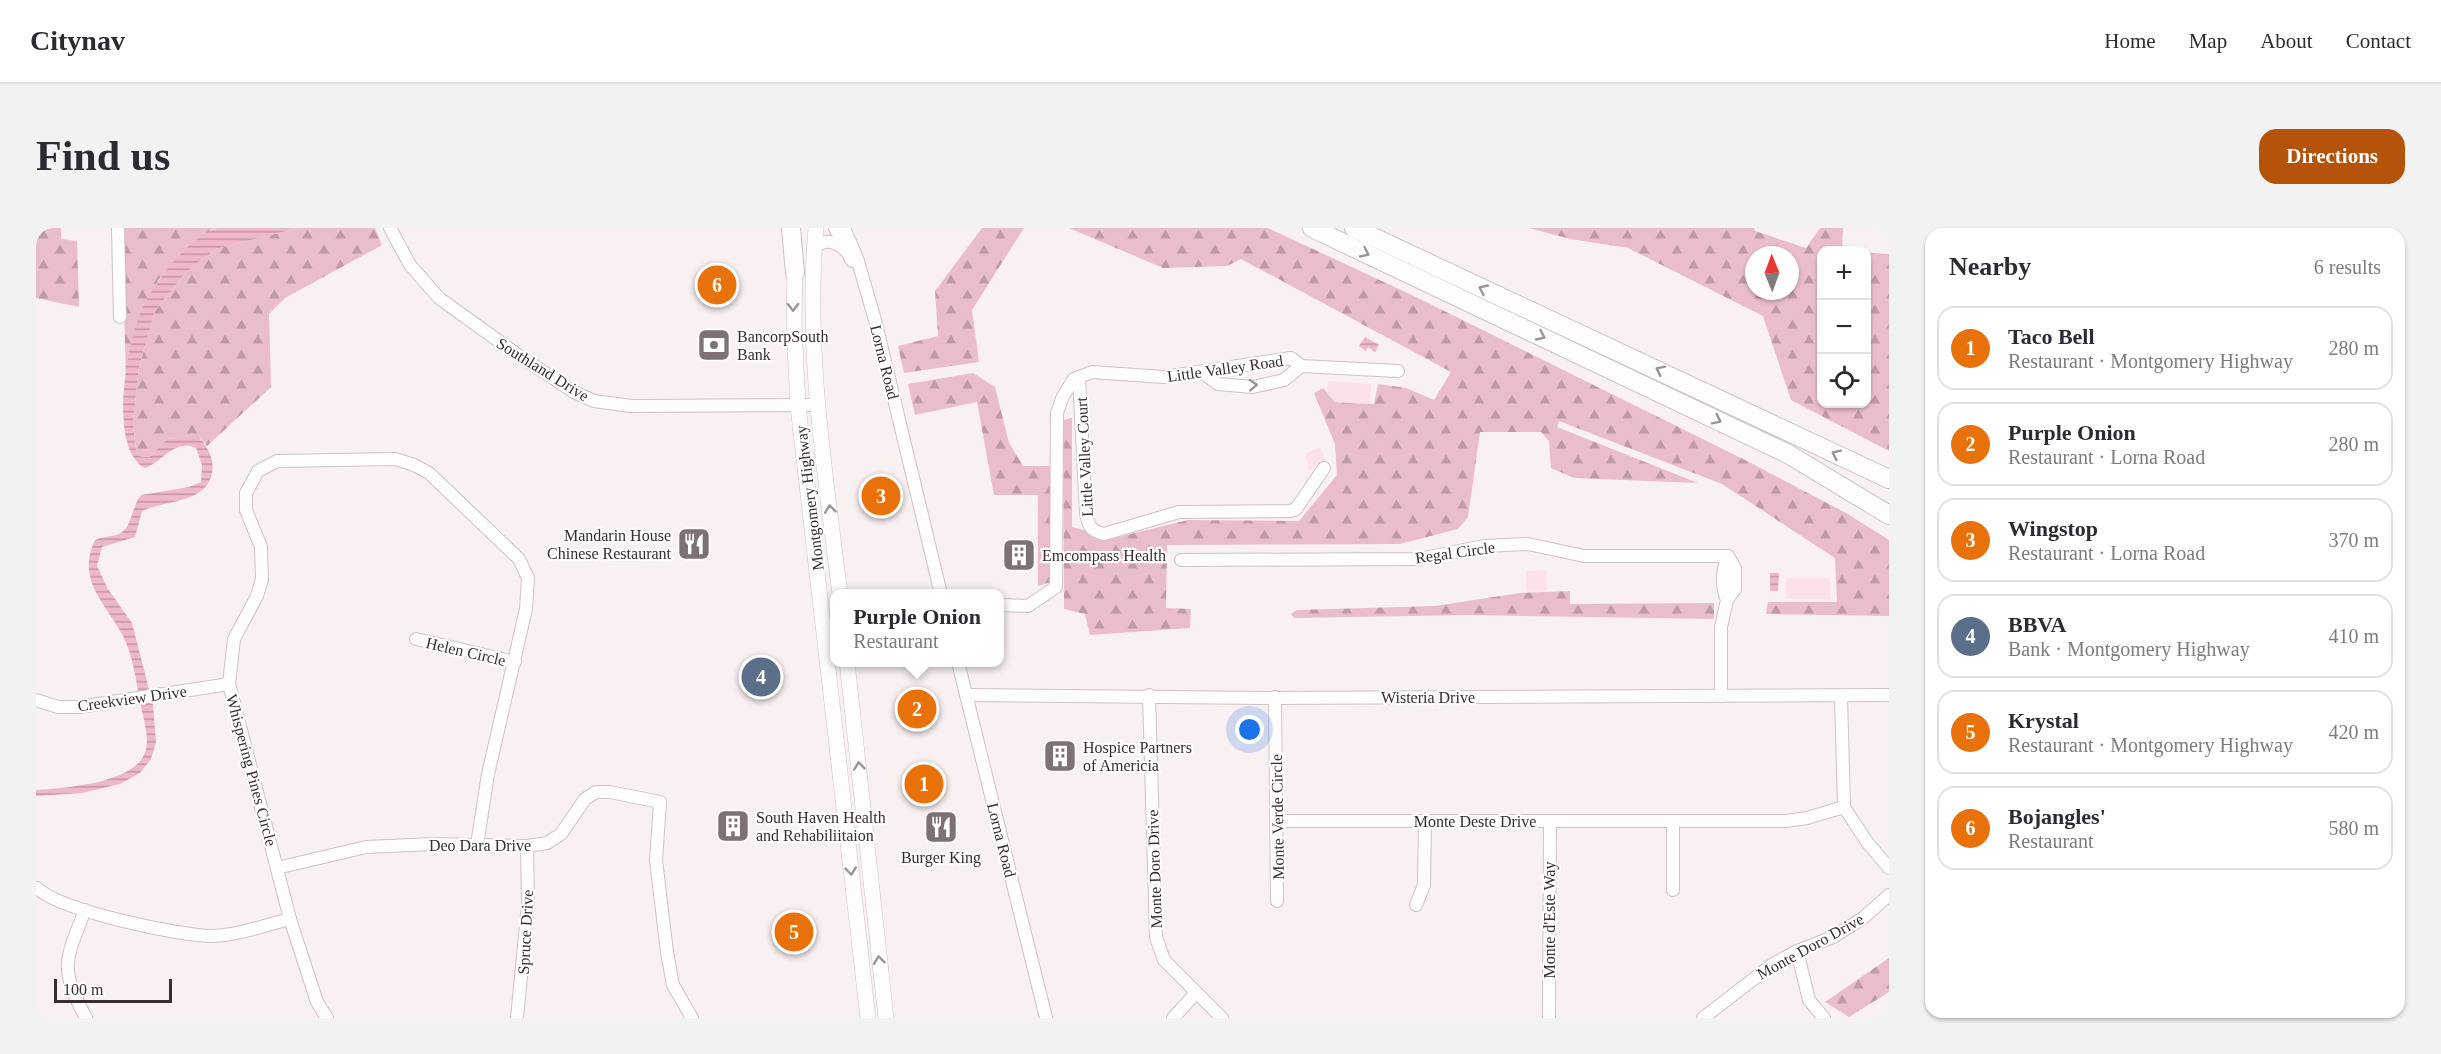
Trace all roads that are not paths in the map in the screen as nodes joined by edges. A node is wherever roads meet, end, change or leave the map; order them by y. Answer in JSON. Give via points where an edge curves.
{"nodes":[{"id":1,"x":118,"y":228,"type":"edge"},
{"id":2,"x":390,"y":228,"type":"edge"},
{"id":3,"x":791,"y":228,"type":"edge"},
{"id":4,"x":799,"y":228,"type":"edge"},
{"id":5,"x":816,"y":228,"type":"edge"},
{"id":6,"x":1312,"y":228,"type":"edge"},
{"id":7,"x":1354,"y":228,"type":"edge"},
{"id":8,"x":842,"y":229,"type":"edge"},
{"id":9,"x":814,"y":246,"type":"junction"},
{"id":10,"x":844,"y":249,"type":"junction"},
{"id":11,"x":859,"y":272,"type":"junction"},
{"id":12,"x":795,"y":273,"type":"junction"},
{"id":13,"x":120,"y":317,"type":"dead end"},
{"id":14,"x":1302,"y":366,"type":"junction"},
{"id":15,"x":1398,"y":371,"type":"dead end"},
{"id":16,"x":1202,"y":372,"type":"junction"},
{"id":17,"x":1079,"y":377,"type":"junction"},
{"id":18,"x":817,"y":405,"type":"junction"},
{"id":19,"x":798,"y":406,"type":"junction"},
{"id":20,"x":1324,"y":468,"type":"dead end"},
{"id":21,"x":1889,"y":479,"type":"edge"},
{"id":22,"x":1889,"y":515,"type":"edge"},
{"id":23,"x":1181,"y":560,"type":"dead end"},
{"id":24,"x":839,"y":589,"type":"edge"},
{"id":25,"x":940,"y":589,"type":"edge"},
{"id":26,"x":1004,"y":605,"type":"edge"},
{"id":27,"x":416,"y":639,"type":"dead end"},
{"id":28,"x":515,"y":662,"type":"junction"},
{"id":29,"x":848,"y":667,"type":"edge"},
{"id":30,"x":959,"y":667,"type":"edge"},
{"id":31,"x":229,"y":684,"type":"junction"},
{"id":32,"x":966,"y":695,"type":"junction"},
{"id":33,"x":1149,"y":695,"type":"junction"},
{"id":34,"x":1889,"y":695,"type":"edge"},
{"id":35,"x":1721,"y":696,"type":"junction"},
{"id":36,"x":1841,"y":696,"type":"junction"},
{"id":37,"x":1275,"y":698,"type":"junction"},
{"id":38,"x":36,"y":700,"type":"edge"},
{"id":39,"x":1844,"y":807,"type":"junction"},
{"id":40,"x":1277,"y":821,"type":"junction"},
{"id":41,"x":1550,"y":821,"type":"junction"},
{"id":42,"x":1425,"y":822,"type":"junction"},
{"id":43,"x":1672,"y":823,"type":"junction"},
{"id":44,"x":477,"y":845,"type":"junction"},
{"id":45,"x":527,"y":846,"type":"junction"},
{"id":46,"x":277,"y":868,"type":"junction"},
{"id":47,"x":1889,"y":868,"type":"edge"},
{"id":48,"x":38,"y":888,"type":"dead end"},
{"id":49,"x":1673,"y":890,"type":"dead end"},
{"id":50,"x":1889,"y":895,"type":"edge"},
{"id":51,"x":1277,"y":901,"type":"dead end"},
{"id":52,"x":1416,"y":906,"type":"dead end"},
{"id":53,"x":85,"y":910,"type":"junction"},
{"id":54,"x":290,"y":919,"type":"junction"},
{"id":55,"x":1797,"y":951,"type":"junction"},
{"id":56,"x":1195,"y":994,"type":"junction"},
{"id":57,"x":86,"y":1018,"type":"edge"},
{"id":58,"x":327,"y":1018,"type":"edge"},
{"id":59,"x":517,"y":1018,"type":"edge"},
{"id":60,"x":692,"y":1018,"type":"edge"},
{"id":61,"x":868,"y":1018,"type":"edge"},
{"id":62,"x":886,"y":1018,"type":"edge"},
{"id":63,"x":1046,"y":1018,"type":"edge"},
{"id":64,"x":1173,"y":1018,"type":"edge"},
{"id":65,"x":1222,"y":1018,"type":"edge"},
{"id":66,"x":1549,"y":1018,"type":"edge"},
{"id":67,"x":1703,"y":1018,"type":"edge"},
{"id":68,"x":1824,"y":1018,"type":"edge"}],
"edges":[{"from":1,"to":13,"type":"street"},
{"from":2,"to":19,"type":"street","name":"Southland Drive","via":[[410,265],[440,298],[518,355],[594,401],[631,406]]},
{"from":3,"to":12,"type":"highway"},
{"from":4,"to":12,"type":"main road","name":"Montgomery Highway"},
{"from":5,"to":9,"type":"main road","name":"Montgomery Highway"},
{"from":6,"to":22,"type":"highway","one_way":true,"via":[[1788,454]]},
{"from":21,"to":7,"type":"highway","one_way":true},
{"from":8,"to":10,"type":"street","name":"Lorna Road"},
{"from":8,"to":11,"type":"street","name":"Lorna Road","via":[[857,258]]},
{"from":9,"to":10,"type":"street","via":[[835,242]]},
{"from":9,"to":18,"type":"main road","name":"Montgomery Highway","via":[[812,318]]},
{"from":10,"to":11,"type":"street","name":"Lorna Road"},
{"from":11,"to":25,"type":"street","name":"Lorna Road","via":[[875,320]]},
{"from":12,"to":19,"type":"main road","name":"Montgomery Highway","one_way":true},
{"from":14,"to":15,"type":"street","name":"Little Valley Road"},
{"from":14,"to":16,"type":"street","name":"Little Valley Road","via":[[1292,358]]},
{"from":16,"to":14,"type":"street","one_way":true,"via":[[1218,384],[1253,387],[1284,380]]},
{"from":16,"to":17,"type":"street","name":"Little Valley Road","via":[[1164,377],[1092,372]]},
{"from":17,"to":20,"type":"street","name":"Little Valley Court","via":[[1086,513],[1094,532],[1104,534],[1179,512],[1290,511],[1296,509]]},
{"from":17,"to":26,"type":"street","via":[[1063,396],[1057,413],[1056,587],[1028,606]]},
{"from":18,"to":19,"type":"street","name":"Southland Drive"},
{"from":24,"to":18,"type":"main road","name":"Montgomery Highway","one_way":true},
{"from":19,"to":61,"type":"main road","name":"Montgomery Highway","one_way":true},
{"from":23,"to":35,"type":"street","name":"Regal Circle","via":[[1419,559],[1484,546],[1528,544],[1584,556],[1728,556],[1735,568],[1735,589],[1727,600],[1721,627]]},
{"from":27,"to":28,"type":"street","name":"Helen Circle"},
{"from":28,"to":31,"type":"street","name":"Whispering Pines Circle","via":[[528,578],[519,559],[429,473],[395,459],[277,461],[258,471],[246,493],[246,510],[261,547],[262,579],[234,639]]},
{"from":28,"to":44,"type":"street","name":"Whispering Pines Circle","via":[[488,774]]},
{"from":62,"to":29,"type":"main road","one_way":true},
{"from":30,"to":32,"type":"street","name":"Lorna Road"},
{"from":31,"to":38,"type":"street","name":"Creekview Drive","via":[[66,707]]},
{"from":31,"to":46,"type":"street","name":"Whispering Pines Circle"},
{"from":32,"to":33,"type":"street","name":"Wisteria Drive"},
{"from":32,"to":63,"type":"street","name":"Lorna Road"},
{"from":33,"to":37,"type":"street","name":"Wisteria Drive"},
{"from":33,"to":56,"type":"street","name":"Monte Doro Drive","via":[[1156,937],[1164,960]]},
{"from":34,"to":36,"type":"street","name":"Wisteria Drive"},
{"from":35,"to":36,"type":"street","name":"Wisteria Drive"},
{"from":35,"to":37,"type":"street","name":"Wisteria Drive"},
{"from":36,"to":39,"type":"street"},
{"from":37,"to":40,"type":"street","name":"Monte Verde Circle"},
{"from":39,"to":43,"type":"street","name":"Monte Deste Drive","via":[[1786,821]]},
{"from":39,"to":47,"type":"street"},
{"from":40,"to":42,"type":"street","name":"Monte Deste Drive"},
{"from":40,"to":51,"type":"street","name":"Monte Verde Circle"},
{"from":41,"to":42,"type":"street","name":"Monte Deste Drive"},
{"from":41,"to":43,"type":"street","name":"Monte Deste Drive"},
{"from":41,"to":66,"type":"street","name":"Monte d'Este Way"},
{"from":42,"to":52,"type":"street","via":[[1424,885]]},
{"from":43,"to":49,"type":"street"},
{"from":44,"to":45,"type":"street","name":"Deo Dara Drive"},
{"from":44,"to":46,"type":"street","name":"Deo Dara Drive","via":[[366,847]]},
{"from":45,"to":59,"type":"street","name":"Spruce Drive","via":[[528,904]]},
{"from":45,"to":60,"type":"street","name":"Deo Dara Drive","via":[[547,843],[561,834],[585,799],[596,792],[660,802],[657,860],[666,952],[673,985]]},
{"from":46,"to":54,"type":"street","name":"Whispering Pines Circle"},
{"from":48,"to":53,"type":"street","via":[[53,899]]},
{"from":50,"to":55,"type":"street","name":"Monte Doro Drive","via":[[1833,937]]},
{"from":53,"to":54,"type":"street","via":[[188,935],[226,935]]},
{"from":53,"to":57,"type":"street","via":[[67,963],[69,986]]},
{"from":54,"to":58,"type":"street","name":"Whispering Pines Circle","via":[[317,1002]]},
{"from":55,"to":67,"type":"street","name":"Monte Doro Drive","via":[[1743,984]]},
{"from":55,"to":68,"type":"street","via":[[1809,1000]]},
{"from":56,"to":64,"type":"street"},
{"from":56,"to":65,"type":"street","name":"Monte Doro Drive"}]}
